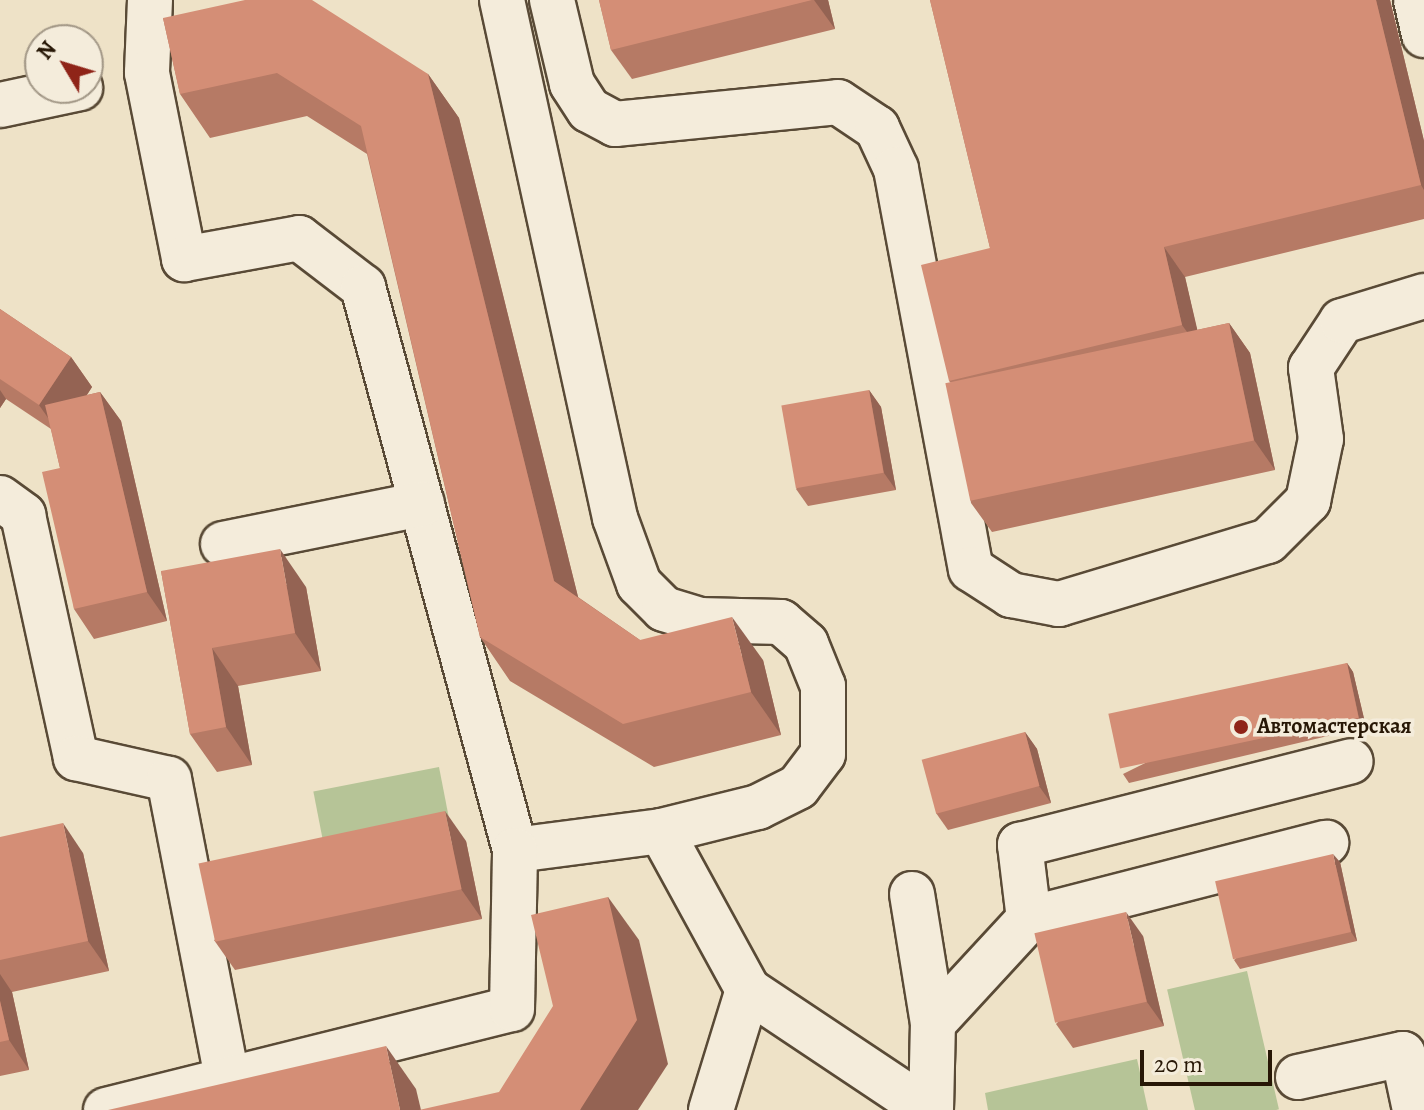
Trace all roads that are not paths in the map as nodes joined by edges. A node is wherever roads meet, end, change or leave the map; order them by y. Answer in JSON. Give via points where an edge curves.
{"nodes":[{"id":1,"x":150,"y":0,"type":"edge"},
{"id":2,"x":502,"y":0,"type":"edge"},
{"id":3,"x":552,"y":0,"type":"edge"},
{"id":4,"x":1416,"y":0,"type":"edge"},
{"id":5,"x":1424,"y":35,"type":"edge"},
{"id":6,"x":147,"y":73,"type":"junction"},
{"id":7,"x":104,"y":82,"type":"edge"},
{"id":8,"x":24,"y":100,"type":"edge"},
{"id":9,"x":0,"y":105,"type":"edge"},
{"id":10,"x":1424,"y":296,"type":"edge"},
{"id":11,"x":0,"y":498,"type":"edge"},
{"id":12,"x":422,"y":504,"type":"junction"},
{"id":13,"x":223,"y":544,"type":"dead end"},
{"id":14,"x":1351,"y":761,"type":"dead end"},
{"id":15,"x":661,"y":831,"type":"junction"},
{"id":16,"x":1326,"y":843,"type":"dead end"},
{"id":17,"x":515,"y":850,"type":"junction"},
{"id":18,"x":912,"y":894,"type":"dead end"},
{"id":19,"x":1029,"y":919,"type":"junction"},
{"id":20,"x":748,"y":990,"type":"junction"},
{"id":21,"x":933,"y":1023,"type":"junction"},
{"id":22,"x":1414,"y":1040,"type":"edge"},
{"id":23,"x":1298,"y":1077,"type":"dead end"},
{"id":24,"x":227,"y":1078,"type":"junction"},
{"id":25,"x":106,"y":1110,"type":"edge"},
{"id":26,"x":711,"y":1110,"type":"edge"},
{"id":27,"x":930,"y":1110,"type":"edge"},
{"id":28,"x":1415,"y":1110,"type":"edge"}],
"edges":[{"from":1,"to":6,"type":"lane"},
{"from":2,"to":15,"type":"lane","via":[[615,518],[639,584],[664,609],[699,620],[781,622],[806,644],[823,686],[823,754],[798,787],[758,807]]},
{"from":3,"to":10,"type":"lane","via":[[572,84],[589,110],[615,124],[838,102],[877,128],[896,169],[971,569],[1011,595],[1059,604],[1268,541],[1308,501],[1321,439],[1311,368],[1342,321]]},
{"from":4,"to":5,"type":"lane"},
{"from":6,"to":7,"type":"lane"},
{"from":6,"to":12,"type":"lane","via":[[184,259],[299,238],[363,287]]},
{"from":8,"to":9,"type":"lane"},
{"from":11,"to":24,"type":"lane","via":[[23,515],[76,758],[169,779]]},
{"from":12,"to":13,"type":"lane"},
{"from":12,"to":17,"type":"lane"},
{"from":14,"to":19,"type":"lane","via":[[1020,845]]},
{"from":15,"to":17,"type":"lane"},
{"from":15,"to":20,"type":"lane"},
{"from":16,"to":19,"type":"lane"},
{"from":17,"to":24,"type":"lane","via":[[512,1009]]},
{"from":18,"to":21,"type":"lane"},
{"from":19,"to":21,"type":"lane"},
{"from":20,"to":26,"type":"lane"},
{"from":20,"to":27,"type":"lane"},
{"from":21,"to":27,"type":"lane"},
{"from":22,"to":23,"type":"lane"},
{"from":22,"to":28,"type":"lane"},
{"from":24,"to":25,"type":"lane"}]}
